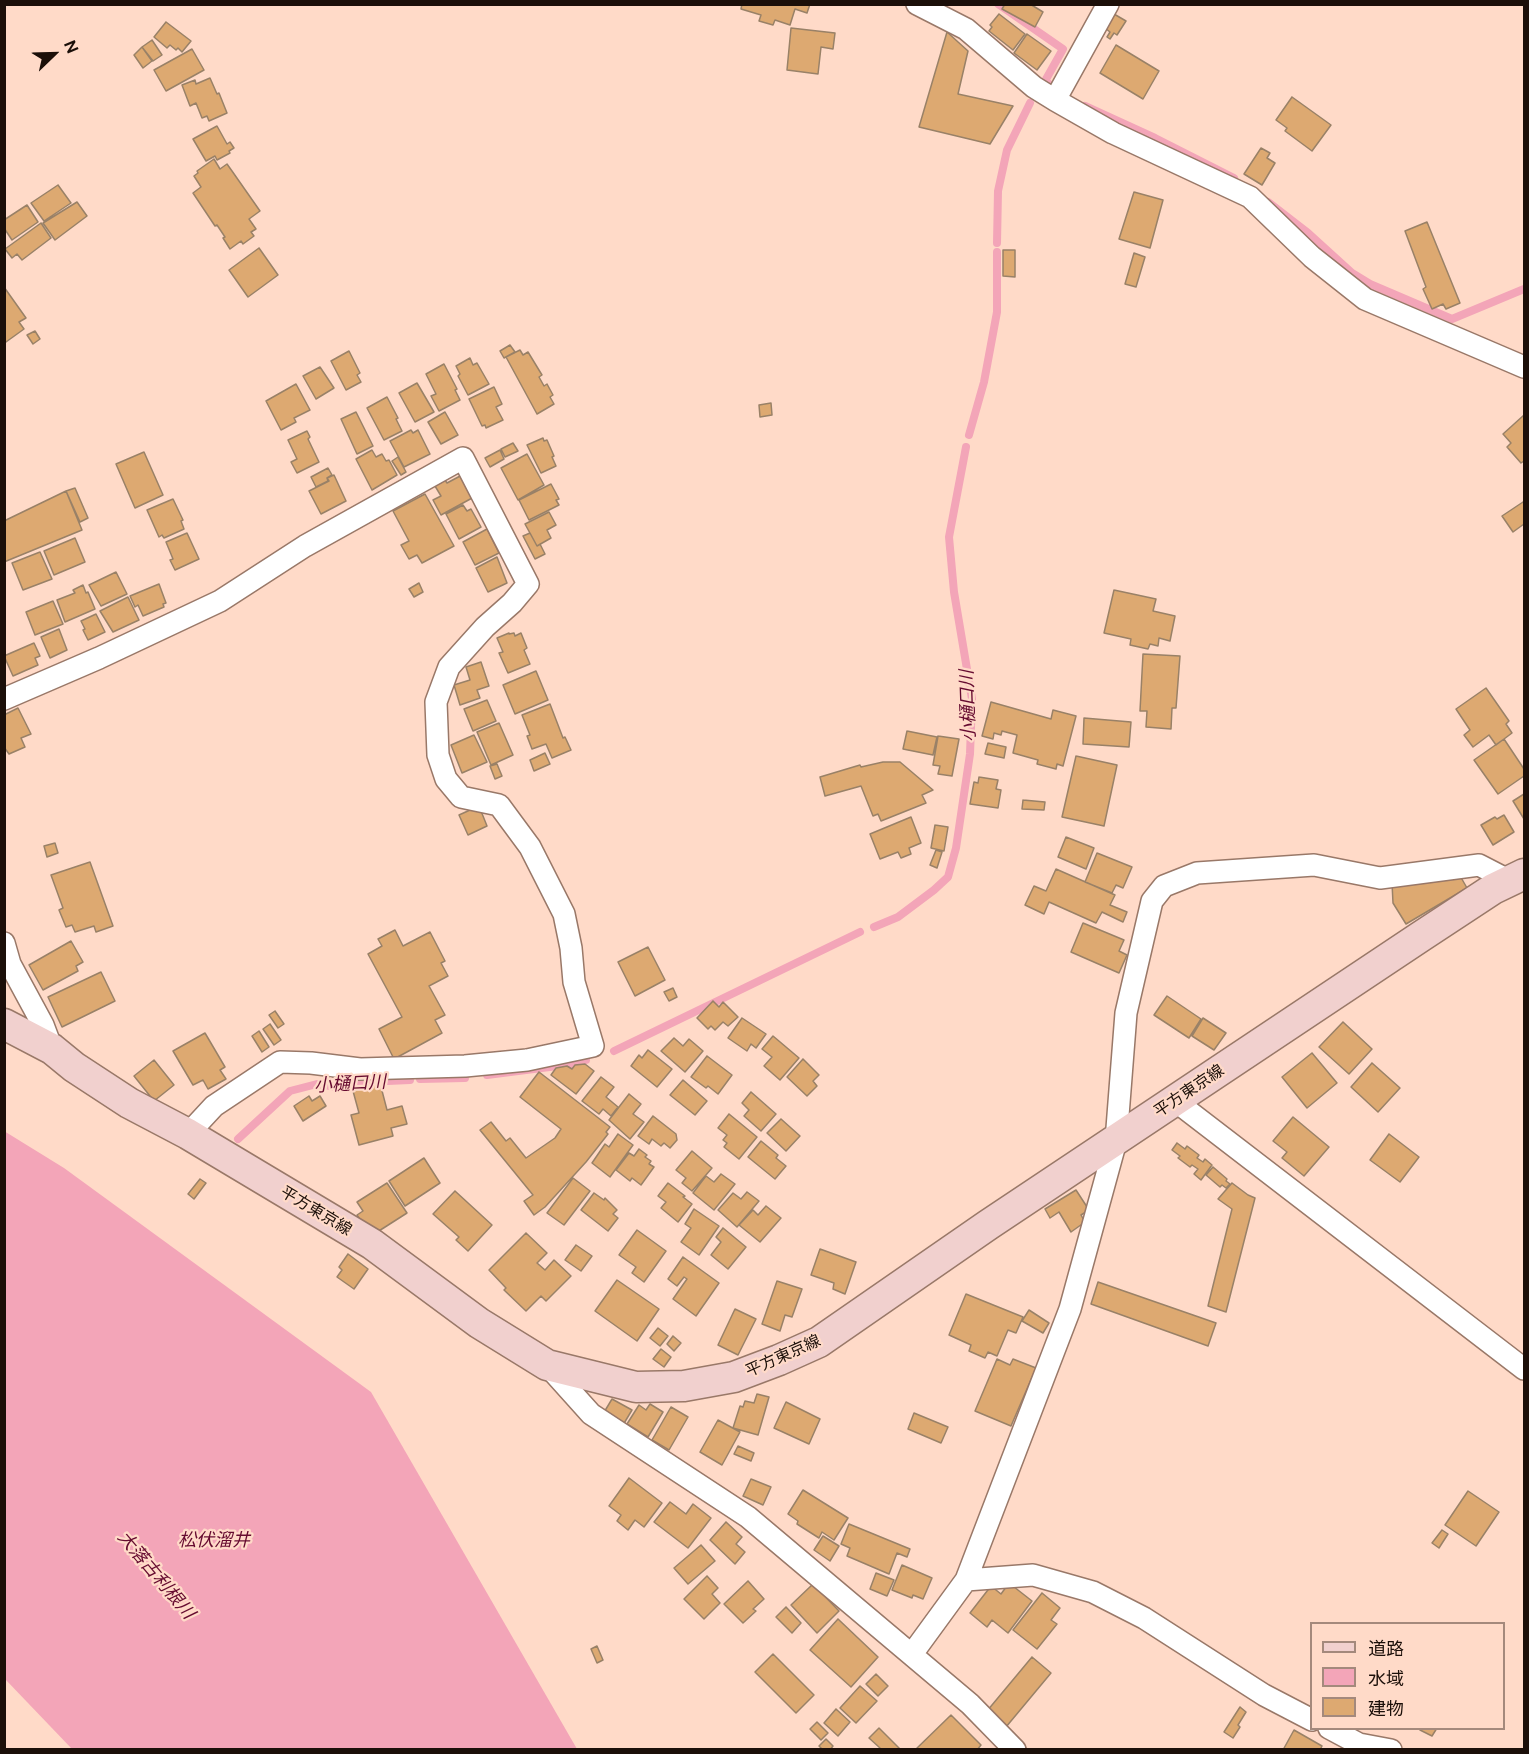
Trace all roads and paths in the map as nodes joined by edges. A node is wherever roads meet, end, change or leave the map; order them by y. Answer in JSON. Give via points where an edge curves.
{"nodes":[{"id":1,"x":917,"y":4,"type":"edge"},
{"id":2,"x":1108,"y":4,"type":"edge"},
{"id":3,"x":1055,"y":100,"type":"junction"},
{"id":4,"x":1524,"y":367,"type":"edge"},
{"id":5,"x":4,"y":699,"type":"edge"},
{"id":6,"x":1517,"y":877,"type":"edge"},
{"id":7,"x":4,"y":943,"type":"edge"},
{"id":8,"x":4,"y":1024,"type":"edge"},
{"id":9,"x":52,"y":1049,"type":"junction"},
{"id":10,"x":1174,"y":1101,"type":"junction"},
{"id":11,"x":188,"y":1134,"type":"junction"},
{"id":12,"x":1116,"y":1141,"type":"junction"},
{"id":13,"x":547,"y":1365,"type":"junction"},
{"id":14,"x":1524,"y":1370,"type":"edge"},
{"id":15,"x":966,"y":1580,"type":"junction"},
{"id":16,"x":912,"y":1654,"type":"junction"},
{"id":17,"x":1310,"y":1719,"type":"edge"},
{"id":18,"x":1333,"y":1730,"type":"edge"},
{"id":19,"x":1015,"y":1749,"type":"edge"},
{"id":20,"x":1390,"y":1749,"type":"edge"}],
"edges":[{"from":1,"to":3,"type":"street","via":[[966,29]]},
{"from":2,"to":3,"type":"street"},
{"from":3,"to":4,"type":"street","via":[[1113,133],[1250,197],[1312,257],[1365,299]]},
{"from":5,"to":11,"type":"street","via":[[220,601],[305,546],[463,458],[528,584],[449,668],[436,702],[438,755],[446,779],[461,797],[499,805],[530,847],[564,914],[574,982],[593,1046],[527,1060],[465,1066],[360,1069],[280,1062],[214,1106]]},
{"from":6,"to":10,"type":"main road","name":"平方東京線","via":[[1493,889]]},
{"from":6,"to":12,"type":"street","via":[[1479,866],[1380,878],[1314,865],[1197,873],[1164,886],[1152,901],[1126,1013]]},
{"from":7,"to":9,"type":"street","via":[[10,964]]},
{"from":8,"to":9,"type":"main road","name":"平方東京線"},
{"from":9,"to":11,"type":"main road","name":"平方東京線","via":[[129,1103]]},
{"from":10,"to":12,"type":"main road","name":"平方東京線"},
{"from":10,"to":14,"type":"street"},
{"from":11,"to":13,"type":"main road","name":"平方東京線","via":[[372,1244],[479,1323]]},
{"from":12,"to":13,"type":"main road","name":"平方東京線","via":[[819,1342],[779,1360],[734,1377],[684,1386],[636,1387]]},
{"from":12,"to":15,"type":"street","via":[[1070,1309]]},
{"from":13,"to":16,"type":"street","via":[[591,1414],[748,1517]]},
{"from":15,"to":16,"type":"street"},
{"from":15,"to":17,"type":"street","via":[[1033,1575],[1093,1592],[1144,1618],[1264,1695]]},
{"from":16,"to":19,"type":"street"},
{"from":18,"to":20,"type":"street","via":[[1359,1744]]}]}
